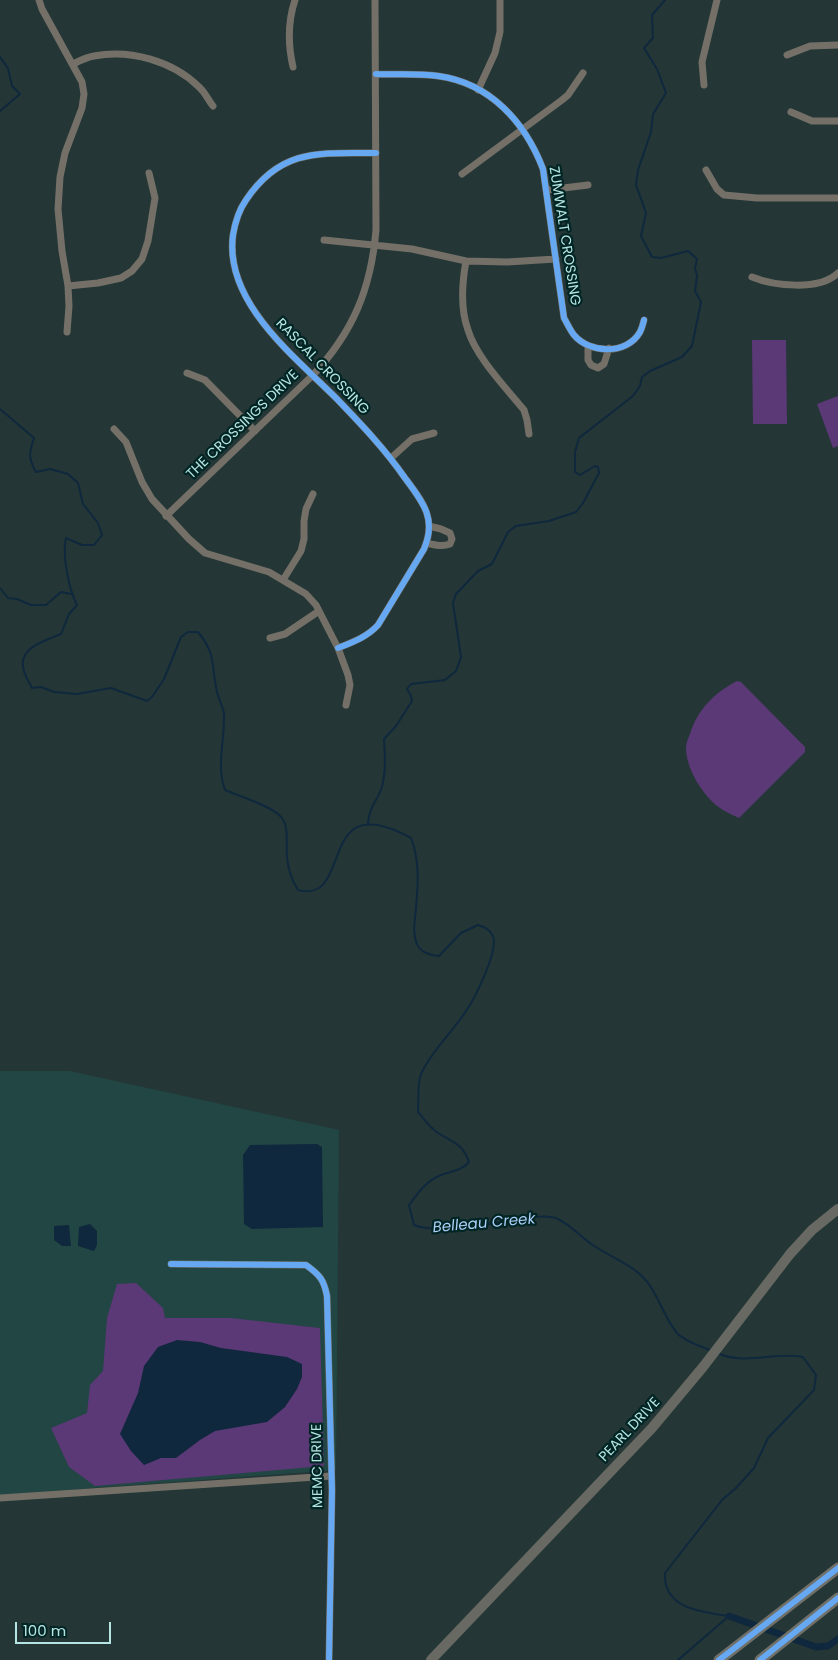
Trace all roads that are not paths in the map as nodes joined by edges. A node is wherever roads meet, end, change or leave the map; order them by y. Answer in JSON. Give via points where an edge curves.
{"nodes":[{"id":1,"x":39,"y":0,"type":"edge"},
{"id":2,"x":294,"y":0,"type":"edge"},
{"id":3,"x":375,"y":0,"type":"edge"},
{"id":4,"x":500,"y":0,"type":"edge"},
{"id":5,"x":717,"y":0,"type":"edge"},
{"id":6,"x":838,"y":46,"type":"edge"},
{"id":7,"x":787,"y":55,"type":"dead end"},
{"id":8,"x":73,"y":64,"type":"junction"},
{"id":9,"x":293,"y":68,"type":"dead end"},
{"id":10,"x":583,"y":73,"type":"dead end"},
{"id":11,"x":376,"y":74,"type":"junction"},
{"id":12,"x":704,"y":85,"type":"dead end"},
{"id":13,"x":478,"y":90,"type":"junction"},
{"id":14,"x":213,"y":106,"type":"dead end"},
{"id":15,"x":791,"y":112,"type":"dead end"},
{"id":16,"x":838,"y":121,"type":"edge"},
{"id":17,"x":524,"y":130,"type":"junction"},
{"id":18,"x":376,"y":153,"type":"junction"},
{"id":19,"x":706,"y":170,"type":"dead end"},
{"id":20,"x":149,"y":173,"type":"dead end"},
{"id":21,"x":462,"y":174,"type":"dead end"},
{"id":22,"x":588,"y":185,"type":"dead end"},
{"id":23,"x":547,"y":190,"type":"junction"},
{"id":24,"x":838,"y":198,"type":"edge"},
{"id":25,"x":324,"y":240,"type":"dead end"},
{"id":26,"x":375,"y":246,"type":"junction"},
{"id":27,"x":556,"y":259,"type":"junction"},
{"id":28,"x":466,"y":261,"type":"junction"},
{"id":29,"x":838,"y":273,"type":"edge"},
{"id":30,"x":752,"y":277,"type":"dead end"},
{"id":31,"x":834,"y":281,"type":"edge"},
{"id":32,"x":68,"y":286,"type":"junction"},
{"id":33,"x":644,"y":320,"type":"dead end"},
{"id":34,"x":67,"y":332,"type":"dead end"},
{"id":35,"x":588,"y":346,"type":"junction"},
{"id":36,"x":609,"y":348,"type":"junction"},
{"id":37,"x":187,"y":373,"type":"dead end"},
{"id":38,"x":313,"y":375,"type":"junction"},
{"id":39,"x":114,"y":429,"type":"dead end"},
{"id":40,"x":255,"y":431,"type":"junction"},
{"id":41,"x":434,"y":433,"type":"dead end"},
{"id":42,"x":529,"y":434,"type":"dead end"},
{"id":43,"x":391,"y":458,"type":"junction"},
{"id":44,"x":313,"y":494,"type":"dead end"},
{"id":45,"x":166,"y":516,"type":"junction"},
{"id":46,"x":429,"y":526,"type":"junction"},
{"id":47,"x":426,"y":543,"type":"junction"},
{"id":48,"x":283,"y":580,"type":"junction"},
{"id":49,"x":319,"y":611,"type":"junction"},
{"id":50,"x":270,"y":638,"type":"dead end"},
{"id":51,"x":338,"y":648,"type":"junction"},
{"id":52,"x":346,"y":705,"type":"dead end"},
{"id":53,"x":838,"y":1209,"type":"edge"},
{"id":54,"x":171,"y":1264,"type":"dead end"},
{"id":55,"x":331,"y":1476,"type":"junction"},
{"id":56,"x":0,"y":1498,"type":"edge"},
{"id":57,"x":838,"y":1568,"type":"edge"},
{"id":58,"x":838,"y":1598,"type":"edge"},
{"id":59,"x":329,"y":1660,"type":"edge"},
{"id":60,"x":431,"y":1660,"type":"edge"},
{"id":61,"x":719,"y":1660,"type":"edge"},
{"id":62,"x":760,"y":1660,"type":"edge"}],
"edges":[{"from":1,"to":8,"type":"street"},
{"from":2,"to":9,"type":"street","via":[[290,18]]},
{"from":3,"to":11,"type":"street","name":"THE CROSSINGS DRIVE"},
{"from":4,"to":13,"type":"street","via":[[500,32],[495,53]]},
{"from":5,"to":12,"type":"street","via":[[702,62]]},
{"from":6,"to":7,"type":"street","via":[[810,46]]},
{"from":8,"to":14,"type":"street","via":[[93,56],[112,54],[157,61],[194,83]]},
{"from":8,"to":32,"type":"street","via":[[84,94],[65,153],[58,209]]},
{"from":10,"to":17,"type":"street","via":[[562,100]]},
{"from":11,"to":13,"type":"street","name":"ZUMWALT CROSSING","via":[[436,76],[460,81]]},
{"from":11,"to":18,"type":"street","name":"THE CROSSINGS DRIVE"},
{"from":13,"to":17,"type":"street","name":"ZUMWALT CROSSING","via":[[504,107]]},
{"from":15,"to":16,"type":"street","via":[[812,121]]},
{"from":17,"to":21,"type":"street"},
{"from":17,"to":23,"type":"street","name":"ZUMWALT CROSSING","via":[[543,169]]},
{"from":18,"to":26,"type":"street","name":"THE CROSSINGS DRIVE"},
{"from":18,"to":38,"type":"street","name":"RASCAL CROSSING","via":[[323,152],[288,162],[255,187],[235,225],[234,267],[247,299],[280,342]]},
{"from":19,"to":24,"type":"street","via":[[724,195]]},
{"from":20,"to":32,"type":"street","via":[[155,198],[142,259],[121,278]]},
{"from":22,"to":23,"type":"street"},
{"from":23,"to":27,"type":"street","name":"ZUMWALT CROSSING"},
{"from":25,"to":26,"type":"street"},
{"from":26,"to":28,"type":"street","via":[[412,249]]},
{"from":26,"to":38,"type":"street","name":"THE CROSSINGS DRIVE","via":[[364,294],[354,317],[331,356]]},
{"from":27,"to":28,"type":"street"},
{"from":27,"to":35,"type":"street","name":"ZUMWALT CROSSING","via":[[564,318],[573,335]]},
{"from":28,"to":42,"type":"street","via":[[463,305],[468,331],[480,354],[524,410]]},
{"from":29,"to":31,"type":"street"},
{"from":30,"to":31,"type":"street","via":[[765,283],[818,284]]},
{"from":32,"to":34,"type":"street"},
{"from":33,"to":36,"type":"street","via":[[640,333],[631,341],[618,348]]},
{"from":35,"to":36,"type":"street"},
{"from":35,"to":36,"type":"street","name":"ZUMWALT CROSSING","via":[[588,360],[598,368],[604,364]]},
{"from":37,"to":40,"type":"street","via":[[206,380]]},
{"from":38,"to":40,"type":"street","name":"THE CROSSINGS DRIVE"},
{"from":38,"to":43,"type":"street","name":"RASCAL CROSSING"},
{"from":39,"to":45,"type":"street","via":[[126,442],[142,482]]},
{"from":40,"to":45,"type":"street","name":"THE CROSSINGS DRIVE"},
{"from":41,"to":43,"type":"street","via":[[412,439]]},
{"from":43,"to":46,"type":"street","name":"RASCAL CROSSING","via":[[424,506]]},
{"from":44,"to":48,"type":"street","via":[[306,509],[301,551]]},
{"from":45,"to":48,"type":"street","via":[[205,554],[269,572]]},
{"from":46,"to":47,"type":"street","name":"RASCAL CROSSING"},
{"from":46,"to":47,"type":"street","via":[[450,533],[452,539],[446,545]]},
{"from":47,"to":51,"type":"street","name":"RASCAL CROSSING","via":[[378,625],[359,640]]},
{"from":48,"to":49,"type":"street","via":[[306,594]]},
{"from":49,"to":50,"type":"street","via":[[285,634]]},
{"from":49,"to":51,"type":"street"},
{"from":51,"to":52,"type":"street","via":[[350,685]]},
{"from":53,"to":60,"type":"main road","name":"PEARL DRIVE","via":[[790,1254],[703,1367],[637,1444]]},
{"from":54,"to":55,"type":"street","name":"MEMC DRIVE","via":[[306,1264],[317,1273],[327,1296]]},
{"from":55,"to":56,"type":"street"},
{"from":55,"to":59,"type":"street","name":"MEMC DRIVE"},
{"from":57,"to":61,"type":"main road"},
{"from":58,"to":62,"type":"main road"}]}
